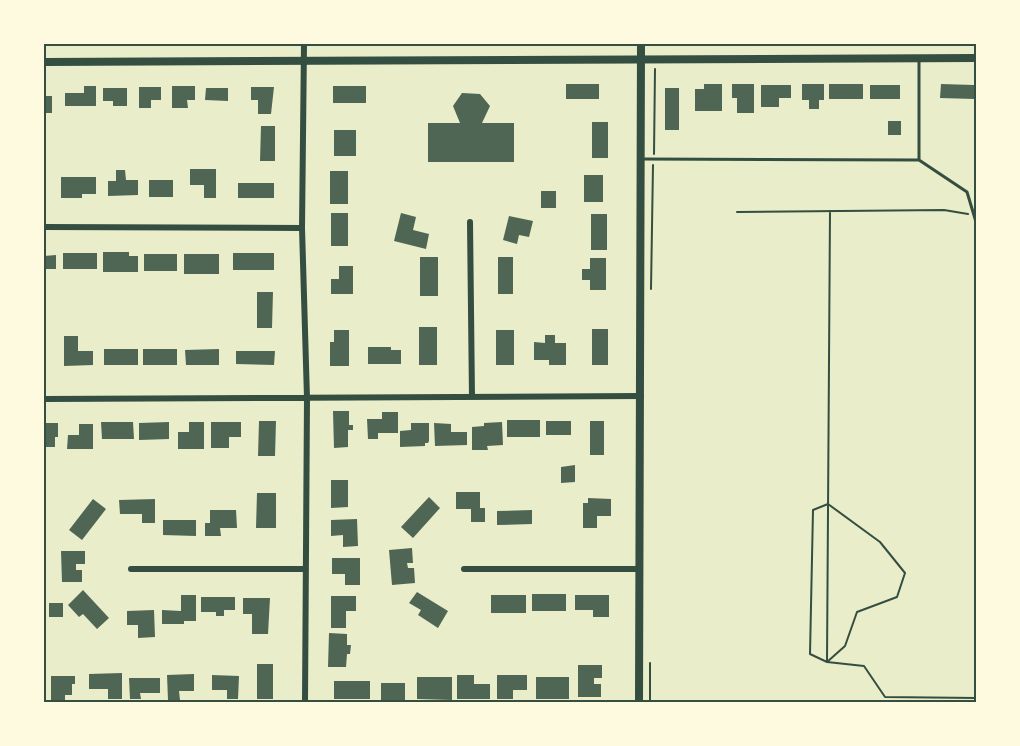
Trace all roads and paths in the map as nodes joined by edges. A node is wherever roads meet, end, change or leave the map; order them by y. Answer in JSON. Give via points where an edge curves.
{"nodes":[{"id":1,"x":304,"y":44,"type":"edge"},
{"id":2,"x":641,"y":44,"type":"edge"},
{"id":3,"x":919,"y":58,"type":"junction"},
{"id":4,"x":976,"y":58,"type":"edge"},
{"id":5,"x":304,"y":60,"type":"junction"},
{"id":6,"x":641,"y":60,"type":"junction"},
{"id":7,"x":655,"y":60,"type":"junction"},
{"id":8,"x":44,"y":62,"type":"edge"},
{"id":9,"x":641,"y":159,"type":"junction"},
{"id":10,"x":654,"y":159,"type":"junction"},
{"id":11,"x":919,"y":160,"type":"junction"},
{"id":12,"x":830,"y":211,"type":"junction"},
{"id":13,"x":737,"y":212,"type":"dead end"},
{"id":14,"x":975,"y":215,"type":"junction"},
{"id":15,"x":470,"y":222,"type":"dead end"},
{"id":16,"x":976,"y":222,"type":"edge"},
{"id":17,"x":44,"y":227,"type":"edge"},
{"id":18,"x":302,"y":228,"type":"junction"},
{"id":19,"x":651,"y":291,"type":"dead end"},
{"id":20,"x":641,"y":396,"type":"junction"},
{"id":21,"x":472,"y":397,"type":"junction"},
{"id":22,"x":307,"y":398,"type":"junction"},
{"id":23,"x":44,"y":399,"type":"edge"},
{"id":24,"x":828,"y":504,"type":"junction"},
{"id":25,"x":131,"y":569,"type":"dead end"},
{"id":26,"x":306,"y":569,"type":"junction"},
{"id":27,"x":464,"y":569,"type":"dead end"},
{"id":28,"x":640,"y":569,"type":"junction"},
{"id":29,"x":650,"y":655,"type":"dead end"},
{"id":30,"x":827,"y":662,"type":"junction"},
{"id":31,"x":976,"y":698,"type":"edge"},
{"id":32,"x":305,"y":702,"type":"edge"},
{"id":33,"x":639,"y":702,"type":"edge"},
{"id":34,"x":650,"y":702,"type":"edge"}],
"edges":[{"from":1,"to":5,"type":"street"},
{"from":2,"to":6,"type":"street"},
{"from":3,"to":4,"type":"street"},
{"from":3,"to":7,"type":"street"},
{"from":3,"to":11,"type":"lane"},
{"from":5,"to":6,"type":"street"},
{"from":5,"to":8,"type":"street"},
{"from":5,"to":18,"type":"street"},
{"from":6,"to":7,"type":"street"},
{"from":6,"to":9,"type":"street"},
{"from":7,"to":10,"type":"path"},
{"from":9,"to":10,"type":"lane"},
{"from":9,"to":20,"type":"street"},
{"from":10,"to":11,"type":"lane"},
{"from":10,"to":19,"type":"path"},
{"from":11,"to":14,"type":"lane","via":[[967,192]]},
{"from":12,"to":13,"type":"path"},
{"from":12,"to":14,"type":"path","via":[[944,210]]},
{"from":12,"to":24,"type":"path"},
{"from":14,"to":16,"type":"lane"},
{"from":15,"to":21,"type":"street"},
{"from":17,"to":18,"type":"street"},
{"from":18,"to":22,"type":"street"},
{"from":20,"to":21,"type":"street"},
{"from":20,"to":28,"type":"street"},
{"from":21,"to":22,"type":"street"},
{"from":22,"to":23,"type":"street"},
{"from":22,"to":26,"type":"street"},
{"from":24,"to":30,"type":"path"},
{"from":24,"to":30,"type":"path","via":[[813,510],[810,615],[810,654]]},
{"from":24,"to":30,"type":"path","via":[[880,542],[905,573],[897,597],[856,612],[845,646]]},
{"from":25,"to":26,"type":"street"},
{"from":26,"to":32,"type":"street"},
{"from":27,"to":28,"type":"street"},
{"from":28,"to":33,"type":"street"},
{"from":29,"to":34,"type":"path"},
{"from":30,"to":31,"type":"path","via":[[864,666],[885,697]]}]}
